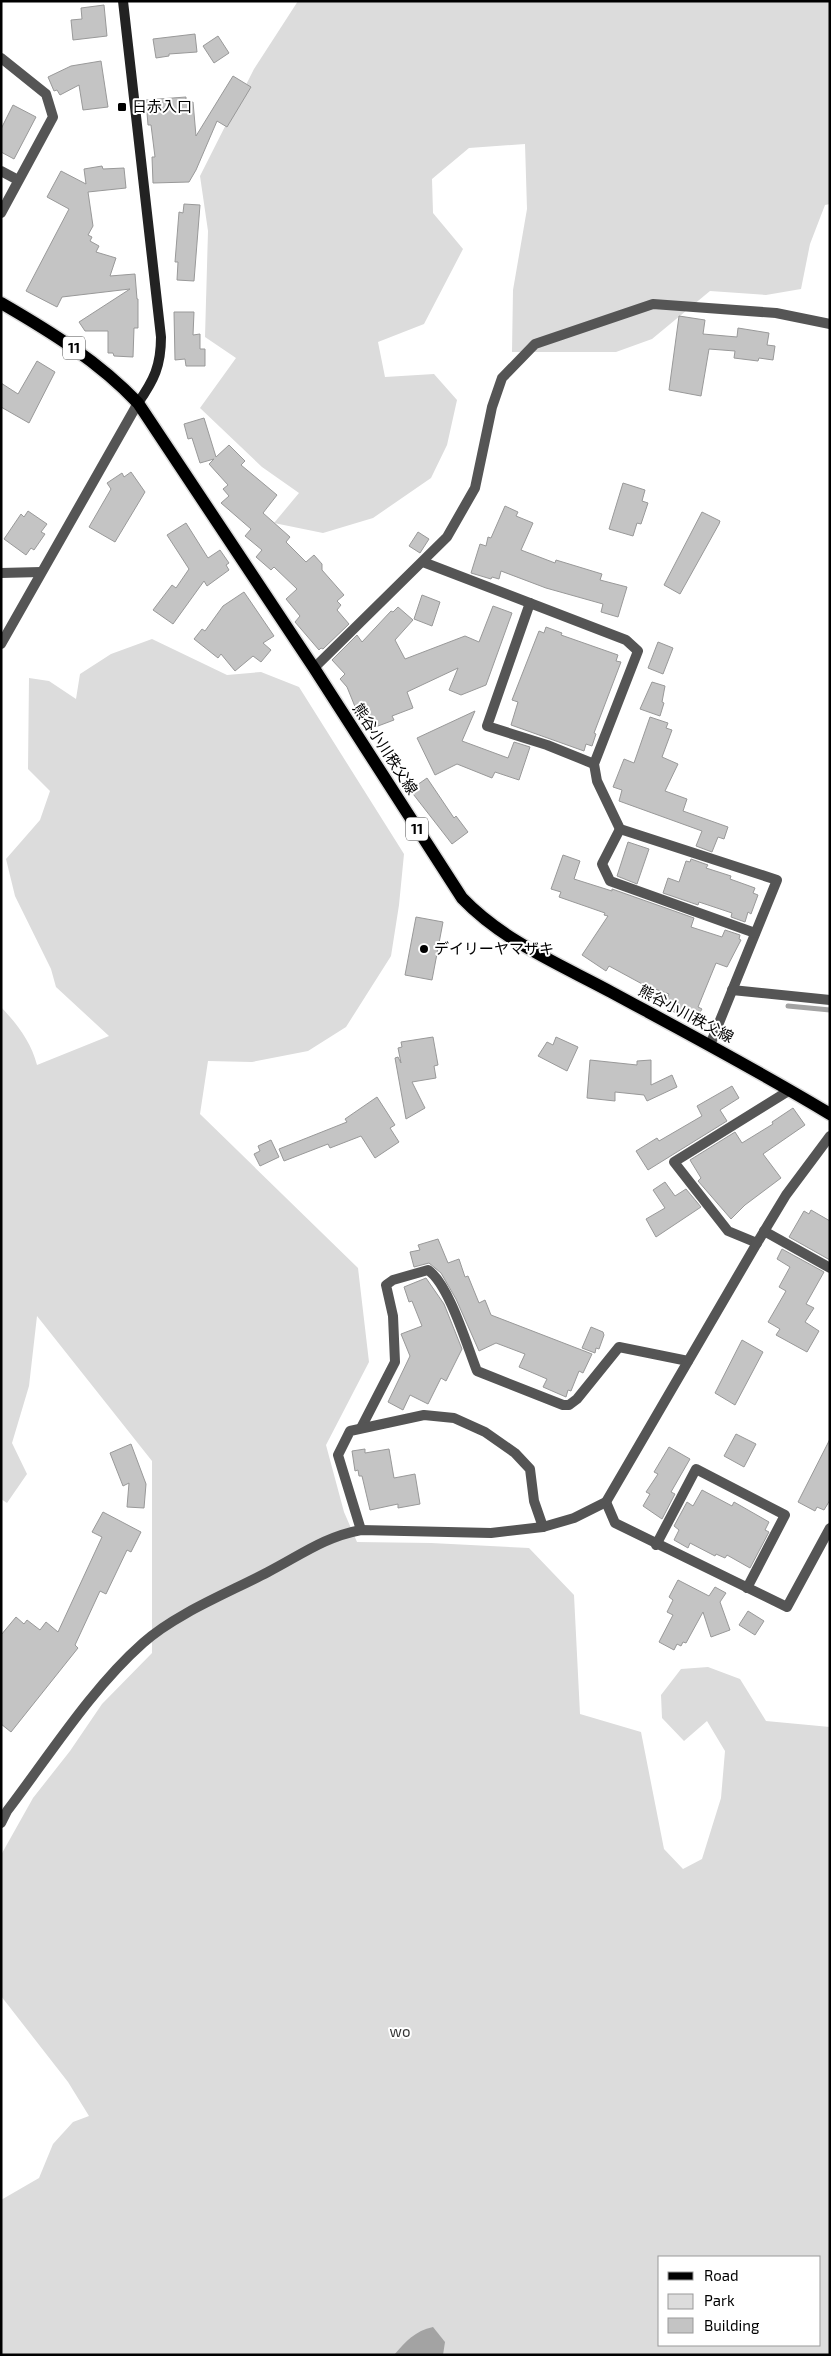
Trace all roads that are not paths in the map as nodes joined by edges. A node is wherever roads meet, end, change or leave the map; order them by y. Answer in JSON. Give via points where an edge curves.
{"nodes":[{"id":1,"x":123,"y":1,"type":"edge"},
{"id":2,"x":1,"y":58,"type":"edge"},
{"id":3,"x":1,"y":171,"type":"edge"},
{"id":4,"x":18,"y":180,"type":"junction"},
{"id":5,"x":1,"y":213,"type":"edge"},
{"id":6,"x":1,"y":304,"type":"edge"},
{"id":7,"x":830,"y":324,"type":"edge"},
{"id":8,"x":138,"y":403,"type":"junction"},
{"id":9,"x":423,"y":562,"type":"junction"},
{"id":10,"x":41,"y":572,"type":"junction"},
{"id":11,"x":1,"y":573,"type":"edge"},
{"id":12,"x":530,"y":604,"type":"junction"},
{"id":13,"x":1,"y":644,"type":"edge"},
{"id":14,"x":314,"y":668,"type":"junction"},
{"id":15,"x":594,"y":764,"type":"junction"},
{"id":16,"x":620,"y":828,"type":"junction"},
{"id":17,"x":755,"y":934,"type":"junction"},
{"id":18,"x":732,"y":990,"type":"junction"},
{"id":19,"x":830,"y":1000,"type":"edge"},
{"id":20,"x":710,"y":1045,"type":"junction"},
{"id":21,"x":790,"y":1090,"type":"junction"},
{"id":22,"x":830,"y":1114,"type":"edge"},
{"id":23,"x":830,"y":1136,"type":"edge"},
{"id":24,"x":764,"y":1231,"type":"junction"},
{"id":25,"x":757,"y":1243,"type":"junction"},
{"id":26,"x":830,"y":1268,"type":"edge"},
{"id":27,"x":688,"y":1361,"type":"junction"},
{"id":28,"x":362,"y":1428,"type":"junction"},
{"id":29,"x":606,"y":1502,"type":"junction"},
{"id":30,"x":543,"y":1527,"type":"junction"},
{"id":31,"x":830,"y":1528,"type":"edge"},
{"id":32,"x":361,"y":1530,"type":"junction"},
{"id":33,"x":656,"y":1544,"type":"junction"},
{"id":34,"x":747,"y":1588,"type":"junction"},
{"id":35,"x":1,"y":1823,"type":"edge"}],
"edges":[{"from":1,"to":8,"type":"street","via":[[161,337],[161,357],[154,381]]},
{"from":2,"to":4,"type":"street","via":[[46,94],[53,117]]},
{"from":3,"to":4,"type":"street"},
{"from":4,"to":5,"type":"street"},
{"from":6,"to":8,"type":"main road","name":"熊谷小川秩父線","number":"11","via":[[83,354]]},
{"from":7,"to":9,"type":"street","via":[[776,313],[653,304],[535,344],[502,378],[492,407],[475,488],[447,537]]},
{"from":8,"to":10,"type":"street"},
{"from":8,"to":14,"type":"main road","name":"熊谷小川秩父線","number":"11"},
{"from":9,"to":12,"type":"street"},
{"from":9,"to":14,"type":"street"},
{"from":10,"to":11,"type":"street"},
{"from":10,"to":13,"type":"street"},
{"from":12,"to":15,"type":"street","via":[[626,640],[638,651]]},
{"from":12,"to":15,"type":"street","via":[[487,726],[548,745]]},
{"from":14,"to":20,"type":"main road","name":"熊谷小川秩父線","number":"11","via":[[462,898],[478,915],[518,942]]},
{"from":15,"to":16,"type":"street","via":[[597,781]]},
{"from":16,"to":17,"type":"street","via":[[602,864],[610,880]]},
{"from":16,"to":17,"type":"street","via":[[777,880]]},
{"from":17,"to":18,"type":"street"},
{"from":18,"to":19,"type":"street"},
{"from":18,"to":20,"type":"street"},
{"from":20,"to":21,"type":"main road","name":"熊谷小川秩父線","number":"11"},
{"from":21,"to":22,"type":"main road","name":"熊谷小川秩父線","number":"11"},
{"from":21,"to":25,"type":"street","via":[[674,1162],[728,1231]]},
{"from":23,"to":24,"type":"street"},
{"from":24,"to":25,"type":"street"},
{"from":24,"to":26,"type":"street"},
{"from":25,"to":27,"type":"street"},
{"from":27,"to":28,"type":"street","via":[[620,1347],[577,1399],[563,1405],[477,1371],[446,1294],[436,1275],[428,1270],[386,1285],[395,1362]]},
{"from":27,"to":29,"type":"street"},
{"from":28,"to":30,"type":"street","via":[[424,1415],[454,1418],[485,1432],[515,1453],[530,1469],[534,1501]]},
{"from":28,"to":32,"type":"street","via":[[350,1431],[338,1455]]},
{"from":29,"to":30,"type":"street","via":[[574,1518]]},
{"from":29,"to":33,"type":"street","via":[[615,1523]]},
{"from":30,"to":32,"type":"street","via":[[491,1533]]},
{"from":31,"to":34,"type":"street","via":[[787,1607]]},
{"from":32,"to":35,"type":"street","via":[[340,1534],[305,1550],[183,1616],[144,1642],[105,1682]]},
{"from":33,"to":34,"type":"street"},
{"from":33,"to":34,"type":"street","via":[[696,1469],[785,1515]]}]}
